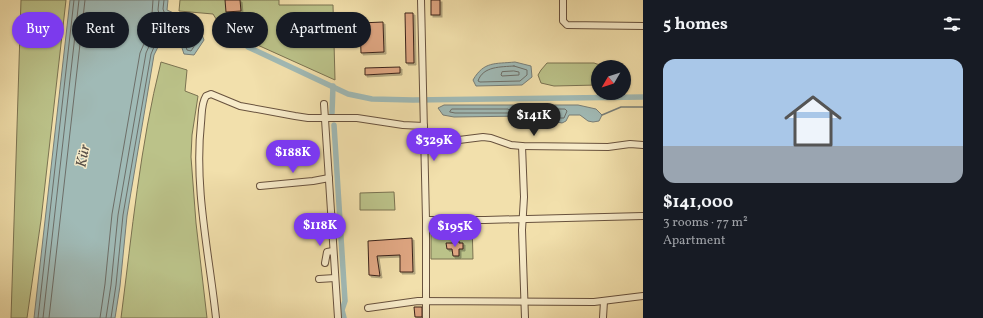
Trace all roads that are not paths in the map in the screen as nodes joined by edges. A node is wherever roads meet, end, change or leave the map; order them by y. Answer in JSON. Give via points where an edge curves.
{"nodes":[{"id":1,"x":421,"y":0,"type":"edge"},
{"id":2,"x":563,"y":0,"type":"edge"},
{"id":3,"x":643,"y":26,"type":"edge"},
{"id":4,"x":324,"y":104,"type":"dead end"},
{"id":5,"x":324,"y":118,"type":"junction"},
{"id":6,"x":424,"y":126,"type":"junction"},
{"id":7,"x":424,"y":136,"type":"junction"},
{"id":8,"x":522,"y":146,"type":"junction"},
{"id":9,"x":643,"y":146,"type":"edge"},
{"id":10,"x":329,"y":178,"type":"junction"},
{"id":11,"x":260,"y":186,"type":"dead end"},
{"id":12,"x":643,"y":216,"type":"edge"},
{"id":13,"x":523,"y":219,"type":"junction"},
{"id":14,"x":426,"y":220,"type":"junction"},
{"id":15,"x":333,"y":251,"type":"junction"},
{"id":16,"x":324,"y":263,"type":"dead end"},
{"id":17,"x":335,"y":278,"type":"junction"},
{"id":18,"x":320,"y":279,"type":"dead end"},
{"id":19,"x":643,"y":296,"type":"edge"},
{"id":20,"x":426,"y":301,"type":"junction"},
{"id":21,"x":604,"y":301,"type":"junction"},
{"id":22,"x":524,"y":302,"type":"junction"},
{"id":23,"x":368,"y":308,"type":"dead end"},
{"id":24,"x":216,"y":318,"type":"edge"},
{"id":25,"x":338,"y":318,"type":"edge"},
{"id":26,"x":426,"y":318,"type":"edge"},
{"id":27,"x":525,"y":318,"type":"edge"},
{"id":28,"x":603,"y":318,"type":"edge"}],
"edges":[{"from":1,"to":6,"type":"street"},
{"from":2,"to":3,"type":"street","via":[[563,21],[567,25]]},
{"from":4,"to":5,"type":"street"},
{"from":5,"to":6,"type":"street","via":[[357,118]]},
{"from":5,"to":10,"type":"street"},
{"from":5,"to":24,"type":"street","via":[[308,118],[240,106],[211,94],[204,99],[198,145],[199,166],[205,243]]},
{"from":6,"to":7,"type":"street"},
{"from":7,"to":8,"type":"street","via":[[459,140],[483,137]]},
{"from":7,"to":14,"type":"street"},
{"from":8,"to":9,"type":"street"},
{"from":8,"to":13,"type":"street"},
{"from":10,"to":11,"type":"street"},
{"from":10,"to":15,"type":"street"},
{"from":12,"to":13,"type":"street"},
{"from":13,"to":14,"type":"street"},
{"from":13,"to":22,"type":"street"},
{"from":14,"to":20,"type":"street"},
{"from":15,"to":16,"type":"street","via":[[326,254]]},
{"from":15,"to":17,"type":"street"},
{"from":17,"to":18,"type":"street"},
{"from":17,"to":25,"type":"street"},
{"from":19,"to":21,"type":"street"},
{"from":20,"to":22,"type":"street"},
{"from":20,"to":23,"type":"street"},
{"from":20,"to":26,"type":"street"},
{"from":21,"to":22,"type":"street"},
{"from":21,"to":28,"type":"street"},
{"from":22,"to":27,"type":"street"}]}
